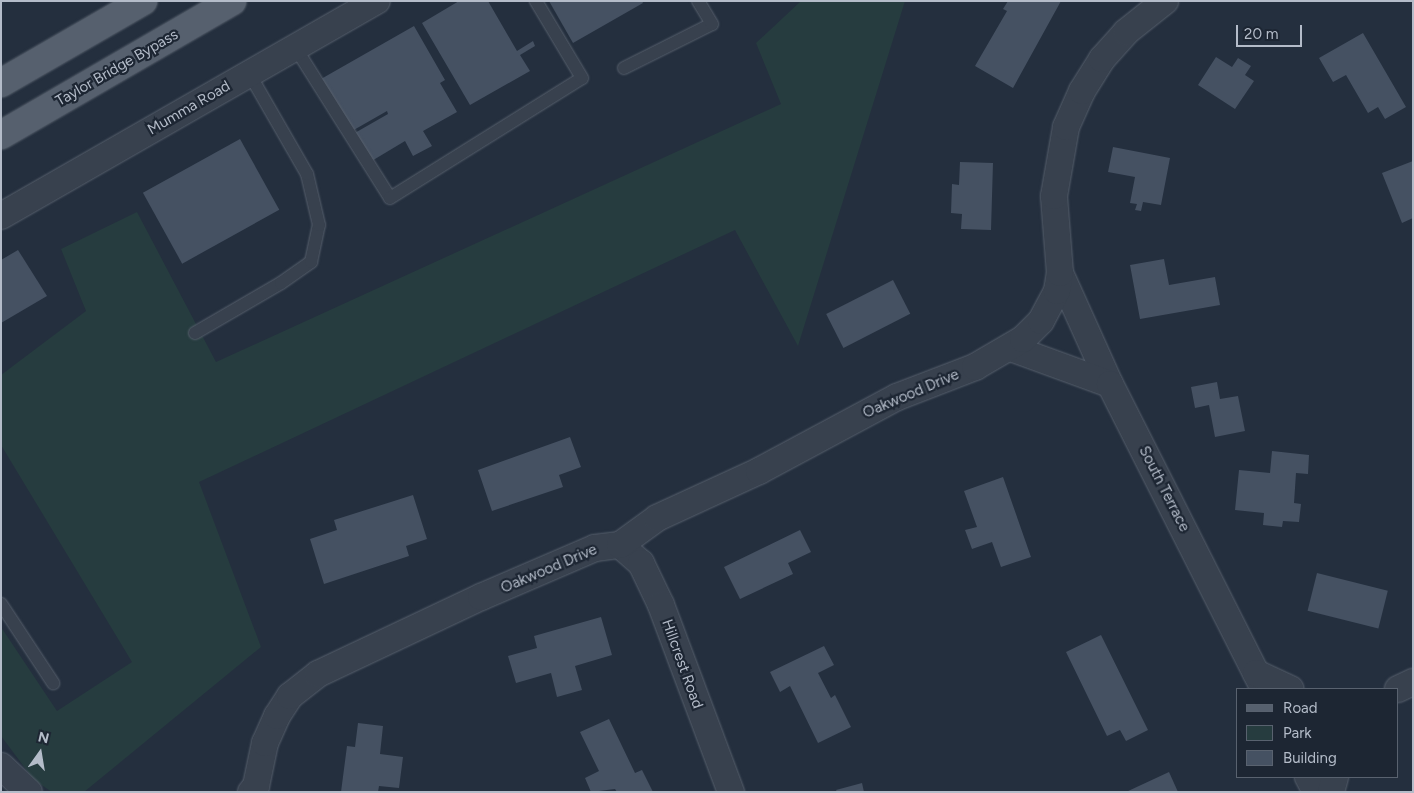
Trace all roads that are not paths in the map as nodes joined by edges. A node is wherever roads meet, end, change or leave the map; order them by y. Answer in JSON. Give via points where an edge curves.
{"nodes":[{"id":1,"x":143,"y":1,"type":"edge"},
{"id":2,"x":232,"y":1,"type":"edge"},
{"id":3,"x":377,"y":1,"type":"edge"},
{"id":4,"x":536,"y":1,"type":"edge"},
{"id":5,"x":698,"y":1,"type":"edge"},
{"id":6,"x":1165,"y":1,"type":"edge"},
{"id":7,"x":295,"y":47,"type":"junction"},
{"id":8,"x":624,"y":68,"type":"dead end"},
{"id":9,"x":249,"y":72,"type":"junction"},
{"id":10,"x":1,"y":83,"type":"edge"},
{"id":11,"x":1,"y":135,"type":"edge"},
{"id":12,"x":1,"y":216,"type":"edge"},
{"id":13,"x":1060,"y":273,"type":"junction"},
{"id":14,"x":195,"y":333,"type":"dead end"},
{"id":15,"x":1011,"y":348,"type":"junction"},
{"id":16,"x":1110,"y":384,"type":"junction"},
{"id":17,"x":620,"y":545,"type":"junction"},
{"id":18,"x":1,"y":604,"type":"edge"},
{"id":19,"x":1260,"y":681,"type":"edge"},
{"id":20,"x":1413,"y":682,"type":"edge"},
{"id":21,"x":54,"y":683,"type":"dead end"},
{"id":22,"x":1286,"y":688,"type":"edge"},
{"id":23,"x":1399,"y":689,"type":"edge"},
{"id":24,"x":1,"y":766,"type":"edge"},
{"id":25,"x":1309,"y":778,"type":"edge"},
{"id":26,"x":1335,"y":778,"type":"edge"},
{"id":27,"x":254,"y":790,"type":"edge"},
{"id":28,"x":28,"y":792,"type":"edge"},
{"id":29,"x":730,"y":792,"type":"edge"},
{"id":30,"x":1316,"y":792,"type":"edge"},
{"id":31,"x":1331,"y":792,"type":"edge"}],
"edges":[{"from":1,"to":10,"type":"main road"},
{"from":2,"to":11,"type":"main road","name":"Taylor Bridge Bypass"},
{"from":3,"to":7,"type":"street","name":"Mumma Road"},
{"from":4,"to":7,"type":"lane","via":[[582,78],[390,198]]},
{"from":5,"to":8,"type":"lane","via":[[712,24]]},
{"from":6,"to":13,"type":"street","via":[[1126,32],[1102,59],[1066,128],[1054,196]]},
{"from":7,"to":9,"type":"street","name":"Mumma Road"},
{"from":9,"to":12,"type":"street","name":"Mumma Road"},
{"from":9,"to":14,"type":"lane","via":[[307,174],[319,225],[311,262]]},
{"from":13,"to":15,"type":"street","name":"Oakwood Drive","via":[[1052,305],[1041,321]]},
{"from":13,"to":16,"type":"street","name":"South Terrace"},
{"from":15,"to":16,"type":"street"},
{"from":15,"to":17,"type":"street","name":"Oakwood Drive","via":[[975,367],[897,397],[760,471],[657,518]]},
{"from":16,"to":19,"type":"street","name":"South Terrace"},
{"from":17,"to":27,"type":"street","name":"Oakwood Drive","via":[[595,548],[481,597],[318,674],[300,686],[277,716],[265,743]]},
{"from":17,"to":29,"type":"street","name":"Hillcrest Road","via":[[641,563],[661,605]]},
{"from":18,"to":21,"type":"lane"},
{"from":19,"to":22,"type":"street"},
{"from":20,"to":23,"type":"street"},
{"from":24,"to":28,"type":"street"},
{"from":25,"to":30,"type":"street"},
{"from":26,"to":31,"type":"street"}]}
